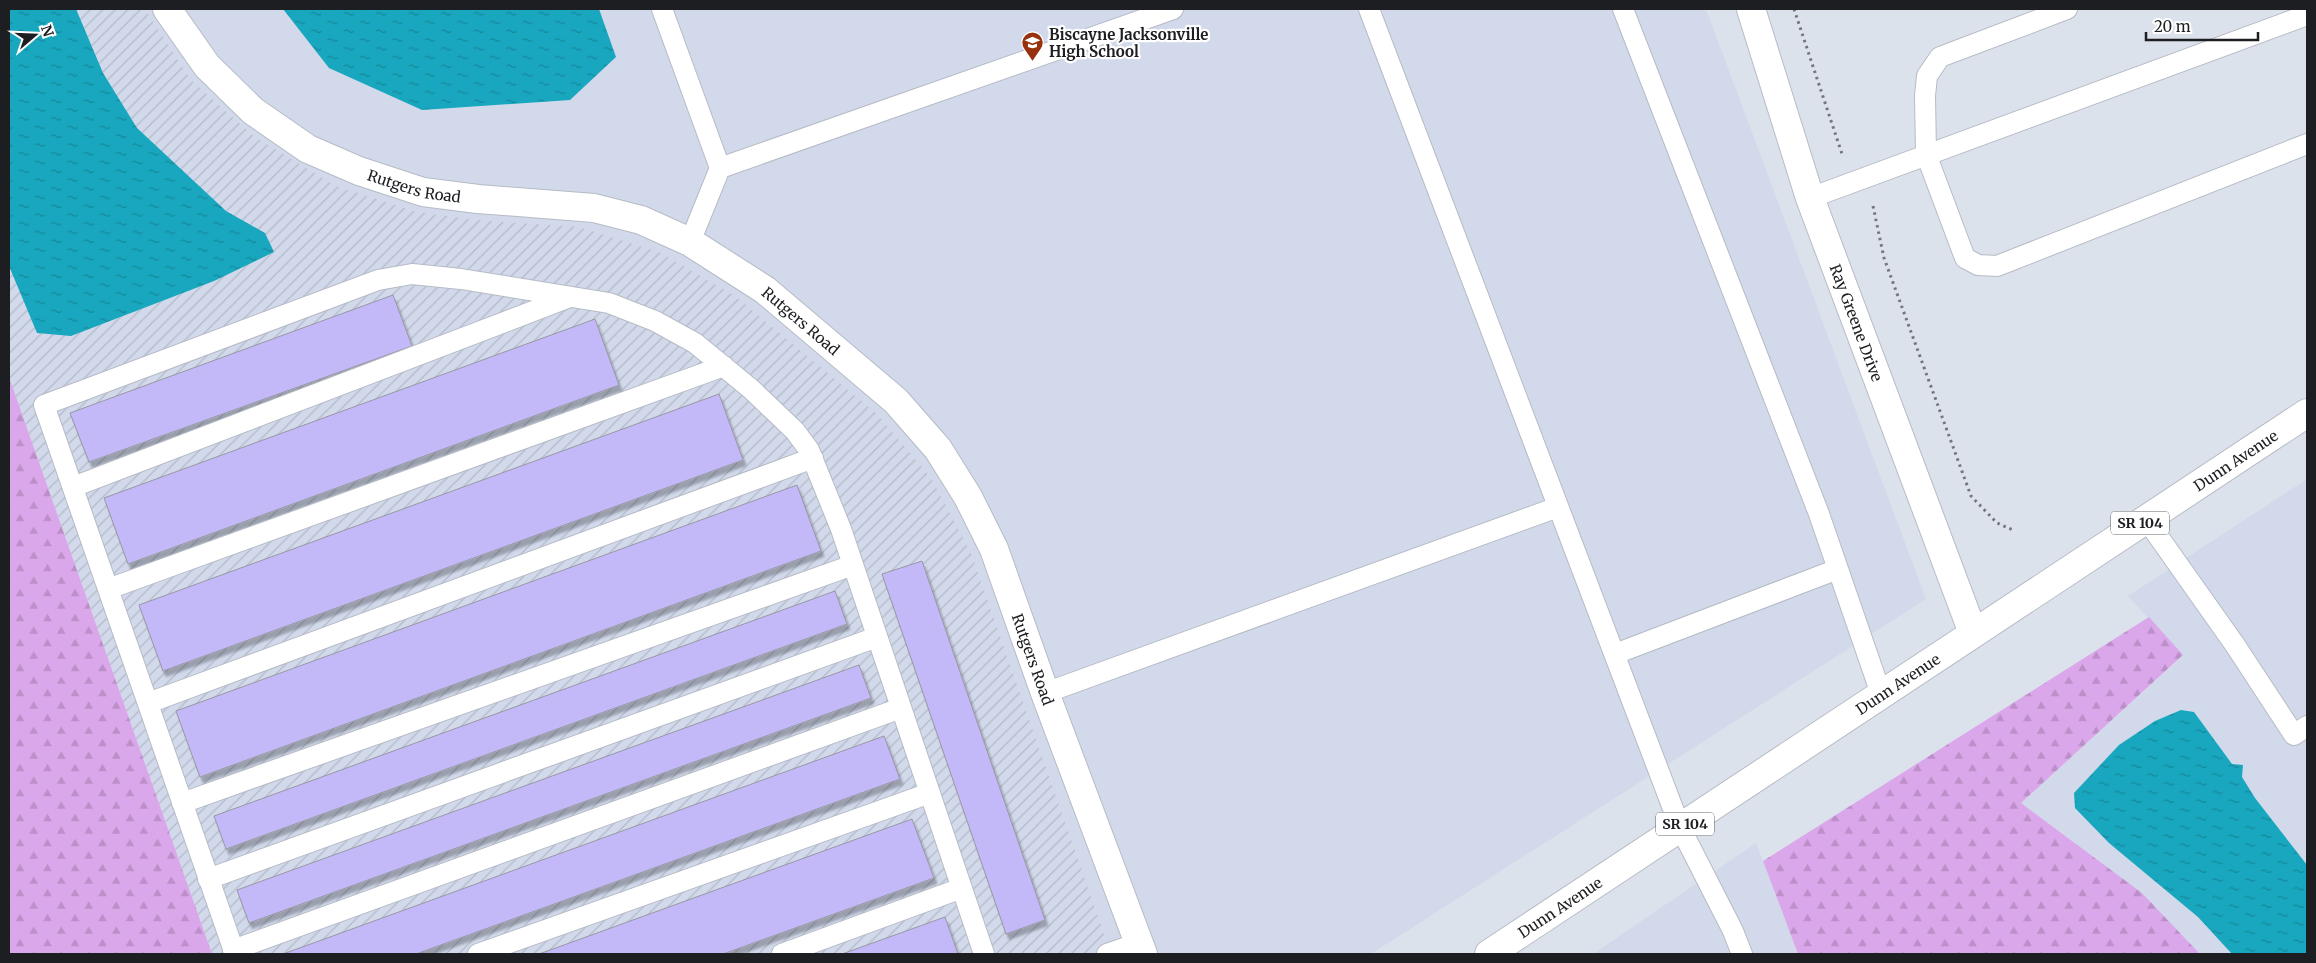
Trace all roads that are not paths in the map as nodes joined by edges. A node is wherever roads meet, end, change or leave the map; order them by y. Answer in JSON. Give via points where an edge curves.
{"nodes":[{"id":1,"x":167,"y":9,"type":"edge"},
{"id":2,"x":662,"y":9,"type":"edge"},
{"id":3,"x":1173,"y":9,"type":"edge"},
{"id":4,"x":1369,"y":9,"type":"edge"},
{"id":5,"x":1623,"y":9,"type":"edge"},
{"id":6,"x":1751,"y":9,"type":"edge"},
{"id":7,"x":2067,"y":9,"type":"edge"},
{"id":8,"x":2307,"y":15,"type":"edge"},
{"id":9,"x":2307,"y":144,"type":"edge"},
{"id":10,"x":1926,"y":154,"type":"junction"},
{"id":11,"x":720,"y":168,"type":"junction"},
{"id":12,"x":1810,"y":198,"type":"junction"},
{"id":13,"x":690,"y":242,"type":"junction"},
{"id":14,"x":570,"y":298,"type":"junction"},
{"id":15,"x":724,"y":366,"type":"junction"},
{"id":16,"x":2307,"y":413,"type":"edge"},
{"id":17,"x":813,"y":458,"type":"junction"},
{"id":18,"x":73,"y":487,"type":"junction"},
{"id":19,"x":1558,"y":507,"type":"junction"},
{"id":20,"x":2146,"y":519,"type":"junction"},
{"id":21,"x":853,"y":565,"type":"junction"},
{"id":22,"x":1838,"y":569,"type":"junction"},
{"id":23,"x":108,"y":589,"type":"junction"},
{"id":24,"x":1973,"y":633,"type":"junction"},
{"id":25,"x":878,"y":637,"type":"junction"},
{"id":26,"x":1614,"y":654,"type":"junction"},
{"id":27,"x":1045,"y":693,"type":"junction"},
{"id":28,"x":1881,"y":694,"type":"junction"},
{"id":29,"x":148,"y":703,"type":"junction"},
{"id":30,"x":901,"y":708,"type":"junction"},
{"id":31,"x":2307,"y":726,"type":"edge"},
{"id":32,"x":930,"y":793,"type":"junction"},
{"id":33,"x":182,"y":803,"type":"junction"},
{"id":34,"x":1680,"y":828,"type":"junction"},
{"id":35,"x":208,"y":879,"type":"junction"},
{"id":36,"x":962,"y":888,"type":"junction"},
{"id":37,"x":1141,"y":948,"type":"edge"},
{"id":38,"x":234,"y":952,"type":"edge"},
{"id":39,"x":478,"y":954,"type":"edge"},
{"id":40,"x":782,"y":954,"type":"edge"},
{"id":41,"x":984,"y":954,"type":"edge"},
{"id":42,"x":1107,"y":954,"type":"edge"},
{"id":43,"x":1489,"y":954,"type":"edge"},
{"id":44,"x":1742,"y":954,"type":"edge"}],
"edges":[{"from":1,"to":13,"type":"street","name":"Rutgers Road","via":[[207,66],[253,111],[308,149],[359,171],[423,192],[478,200],[594,208],[641,220]]},
{"from":2,"to":11,"type":"lane"},
{"from":3,"to":11,"type":"lane"},
{"from":4,"to":19,"type":"lane"},
{"from":5,"to":22,"type":"lane"},
{"from":6,"to":12,"type":"street","name":"Ray Greene Drive"},
{"from":7,"to":10,"type":"lane","via":[[1940,57],[1927,76]]},
{"from":8,"to":10,"type":"lane"},
{"from":9,"to":10,"type":"lane","via":[[1997,266],[1978,264],[1965,258]]},
{"from":10,"to":12,"type":"lane"},
{"from":11,"to":13,"type":"lane"},
{"from":12,"to":24,"type":"street","name":"Ray Greene Drive"},
{"from":13,"to":27,"type":"street","name":"Rutgers Road","via":[[765,290],[896,401],[938,450],[968,497],[994,549]]},
{"from":14,"to":15,"type":"lane","via":[[609,304],[655,321],[695,343]]},
{"from":14,"to":18,"type":"lane"},
{"from":14,"to":18,"type":"lane","via":[[461,279],[412,274],[390,277],[44,405]]},
{"from":15,"to":17,"type":"lane","via":[[778,413],[810,450]]},
{"from":15,"to":23,"type":"lane"},
{"from":16,"to":20,"type":"street","name":"Dunn Avenue","number":"SR 104"},
{"from":17,"to":21,"type":"lane"},
{"from":17,"to":29,"type":"lane"},
{"from":18,"to":23,"type":"lane"},
{"from":19,"to":26,"type":"lane"},
{"from":19,"to":27,"type":"lane"},
{"from":20,"to":24,"type":"street","name":"Dunn Avenue","number":"SR 104"},
{"from":20,"to":31,"type":"lane","via":[[2236,645],[2294,735]]},
{"from":21,"to":25,"type":"lane"},
{"from":21,"to":33,"type":"lane"},
{"from":22,"to":26,"type":"lane"},
{"from":22,"to":28,"type":"lane"},
{"from":23,"to":29,"type":"lane"},
{"from":24,"to":28,"type":"street","name":"Dunn Avenue","number":"SR 104"},
{"from":25,"to":30,"type":"lane"},
{"from":25,"to":35,"type":"lane"},
{"from":26,"to":34,"type":"lane"},
{"from":27,"to":37,"type":"street","name":"Rutgers Road"},
{"from":28,"to":34,"type":"street","name":"Dunn Avenue","number":"SR 104"},
{"from":29,"to":33,"type":"lane"},
{"from":30,"to":32,"type":"lane"},
{"from":30,"to":38,"type":"lane"},
{"from":32,"to":36,"type":"lane"},
{"from":32,"to":39,"type":"lane"},
{"from":33,"to":35,"type":"lane"},
{"from":34,"to":43,"type":"street","name":"Dunn Avenue","number":"SR 104"},
{"from":34,"to":44,"type":"lane"},
{"from":35,"to":38,"type":"lane"},
{"from":36,"to":40,"type":"lane"},
{"from":36,"to":41,"type":"lane"},
{"from":37,"to":42,"type":"lane"}]}
